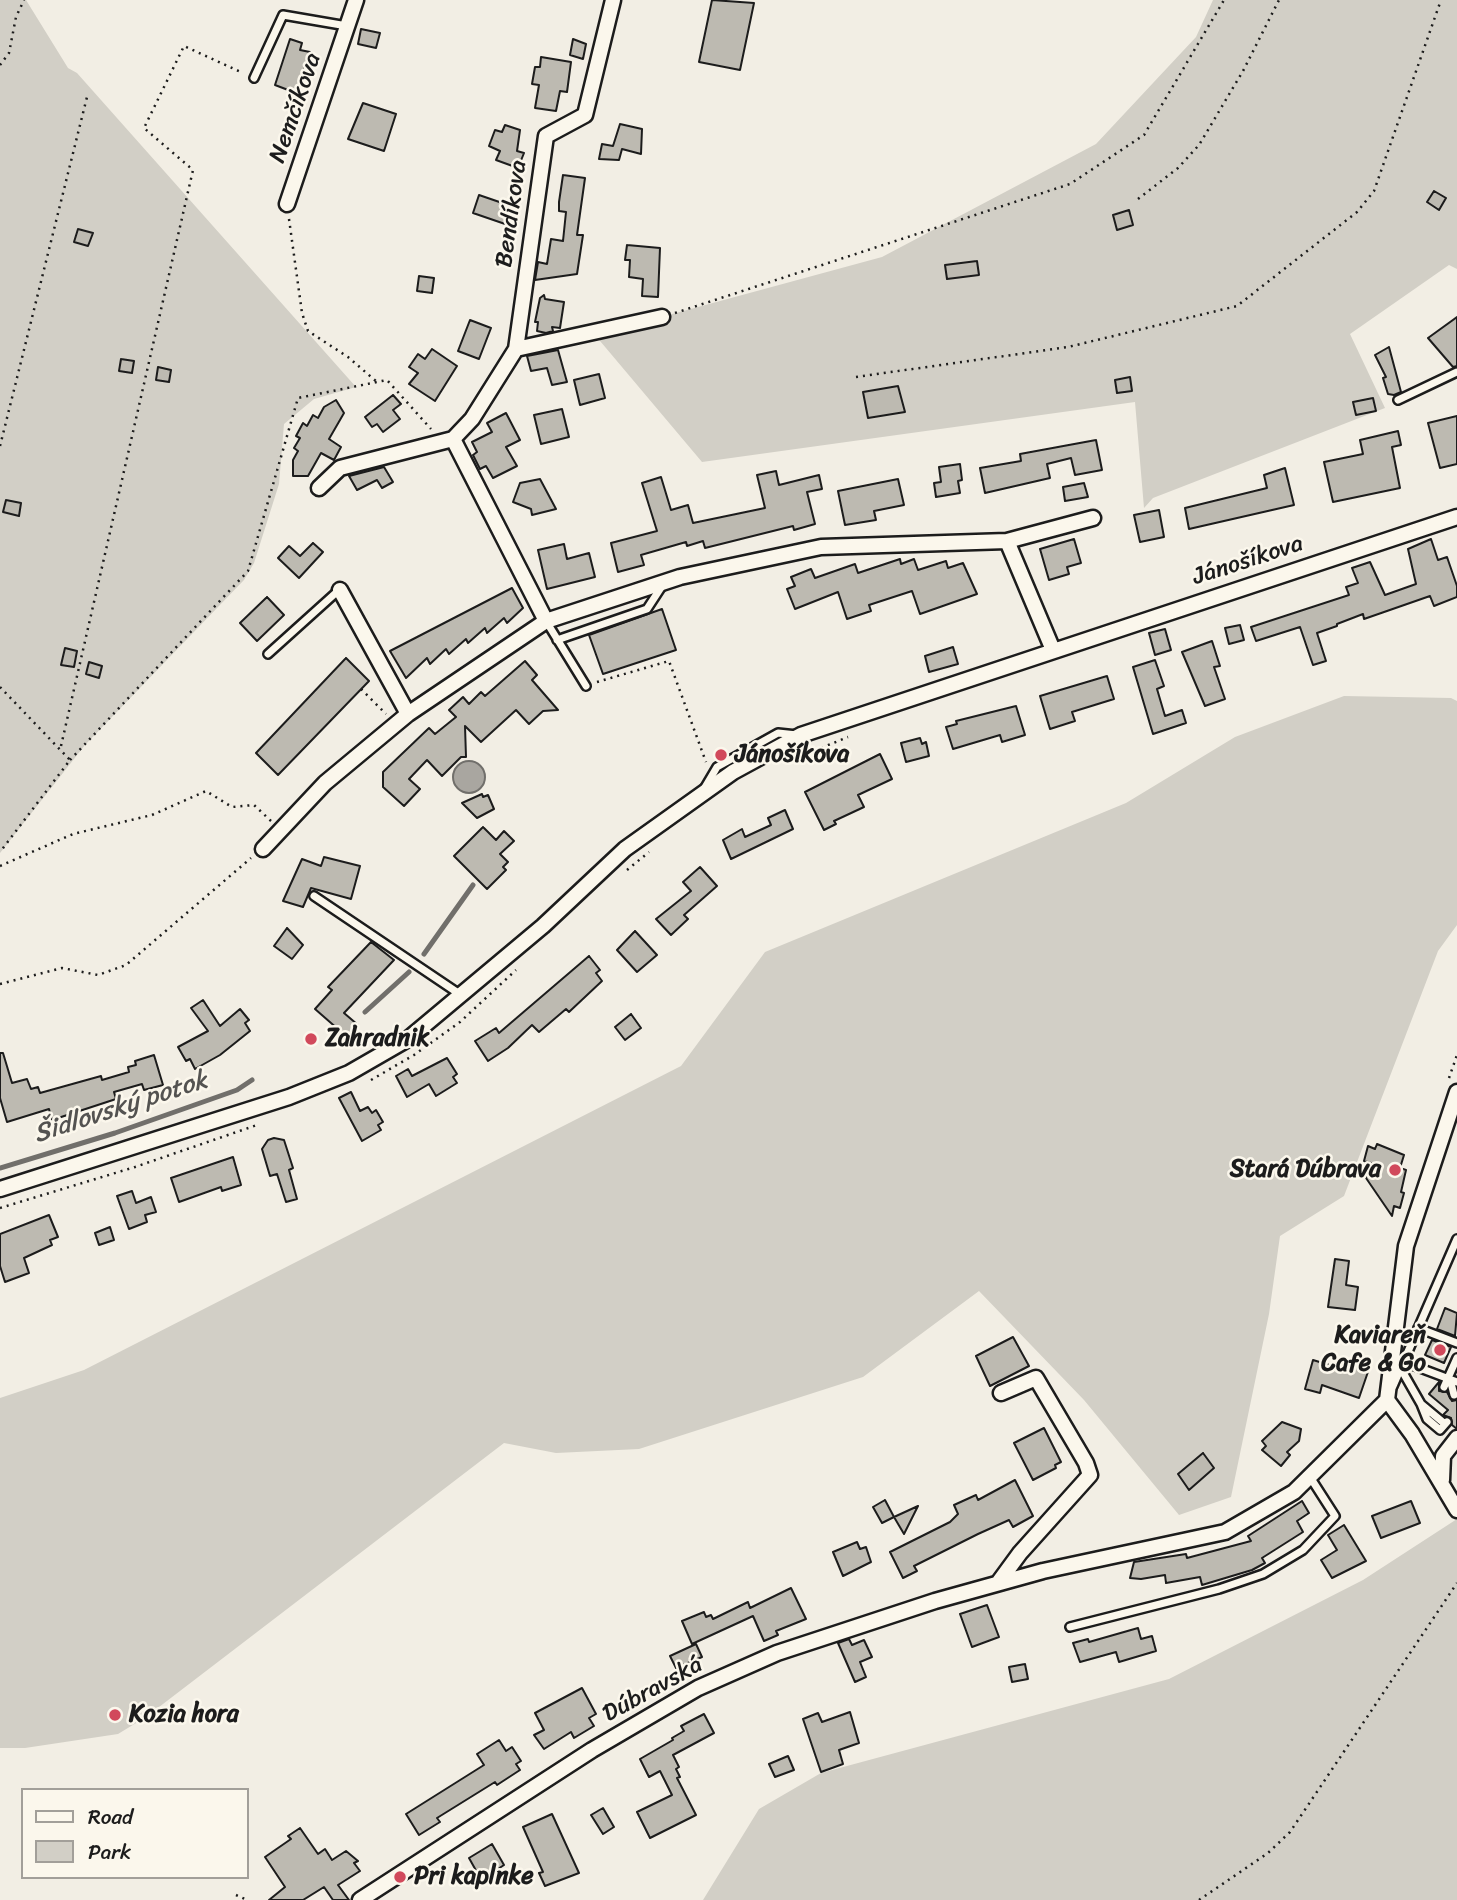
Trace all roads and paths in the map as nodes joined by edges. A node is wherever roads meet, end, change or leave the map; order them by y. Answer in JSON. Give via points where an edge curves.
{"nodes":[{"id":1,"x":24,"y":0,"type":"edge"},
{"id":2,"x":356,"y":0,"type":"edge"},
{"id":3,"x":613,"y":0,"type":"edge"},
{"id":4,"x":1224,"y":0,"type":"edge"},
{"id":5,"x":1279,"y":0,"type":"edge"},
{"id":6,"x":1441,"y":0,"type":"edge"},
{"id":7,"x":348,"y":26,"type":"junction"},
{"id":8,"x":0,"y":65,"type":"edge"},
{"id":9,"x":254,"y":78,"type":"joint"},
{"id":10,"x":87,"y":97,"type":"dead end"},
{"id":11,"x":1138,"y":199,"type":"dead end"},
{"id":12,"x":287,"y":204,"type":"joint"},
{"id":13,"x":662,"y":317,"type":"joint"},
{"id":14,"x":516,"y":349,"type":"junction"},
{"id":15,"x":1457,"y":372,"type":"edge"},
{"id":16,"x":856,"y":377,"type":"dead end"},
{"id":17,"x":377,"y":382,"type":"junction"},
{"id":18,"x":1398,"y":400,"type":"dead end"},
{"id":19,"x":453,"y":439,"type":"junction"},
{"id":20,"x":0,"y":446,"type":"edge"},
{"id":21,"x":319,"y":488,"type":"dead end"},
{"id":22,"x":1457,"y":517,"type":"edge"},
{"id":23,"x":1093,"y":519,"type":"dead end"},
{"id":24,"x":1007,"y":541,"type":"junction"},
{"id":25,"x":665,"y":582,"type":"junction"},
{"id":26,"x":340,"y":590,"type":"joint"},
{"id":27,"x":546,"y":621,"type":"junction"},
{"id":28,"x":557,"y":640,"type":"junction"},
{"id":29,"x":1053,"y":650,"type":"junction"},
{"id":30,"x":268,"y":654,"type":"dead end"},
{"id":31,"x":586,"y":686,"type":"joint"},
{"id":32,"x":0,"y":687,"type":"edge"},
{"id":33,"x":361,"y":689,"type":"dead end"},
{"id":34,"x":405,"y":710,"type":"junction"},
{"id":35,"x":854,"y":735,"type":"dead end"},
{"id":36,"x":61,"y":746,"type":"junction"},
{"id":37,"x":70,"y":760,"type":"junction"},
{"id":38,"x":715,"y":762,"type":"dead end"},
{"id":39,"x":782,"y":764,"type":"dead end"},
{"id":40,"x":281,"y":830,"type":"junction"},
{"id":41,"x":657,"y":846,"type":"dead end"},
{"id":42,"x":263,"y":849,"type":"joint"},
{"id":43,"x":0,"y":852,"type":"edge"},
{"id":44,"x":0,"y":866,"type":"edge"},
{"id":45,"x":619,"y":877,"type":"dead end"},
{"id":46,"x":314,"y":896,"type":"dead end"},
{"id":47,"x":520,"y":966,"type":"dead end"},
{"id":48,"x":0,"y":984,"type":"edge"},
{"id":49,"x":462,"y":995,"type":"junction"},
{"id":50,"x":363,"y":1083,"type":"dead end"},
{"id":51,"x":1457,"y":1092,"type":"edge"},
{"id":52,"x":259,"y":1124,"type":"dead end"},
{"id":53,"x":0,"y":1189,"type":"edge"},
{"id":54,"x":0,"y":1208,"type":"edge"},
{"id":55,"x":1457,"y":1239,"type":"edge"},
{"id":56,"x":1419,"y":1328,"type":"junction"},
{"id":57,"x":1457,"y":1343,"type":"edge"},
{"id":58,"x":1457,"y":1358,"type":"edge"},
{"id":59,"x":1402,"y":1365,"type":"junction"},
{"id":60,"x":1452,"y":1380,"type":"edge"},
{"id":61,"x":1444,"y":1387,"type":"dead end"},
{"id":62,"x":1001,"y":1393,"type":"dead end"},
{"id":63,"x":1454,"y":1395,"type":"dead end"},
{"id":64,"x":1387,"y":1400,"type":"junction"},
{"id":65,"x":1446,"y":1423,"type":"dead end"},
{"id":66,"x":1454,"y":1441,"type":"edge"},
{"id":67,"x":1419,"y":1446,"type":"junction"},
{"id":68,"x":1310,"y":1476,"type":"junction"},
{"id":69,"x":1443,"y":1484,"type":"junction"},
{"id":70,"x":1457,"y":1498,"type":"edge"},
{"id":71,"x":1457,"y":1510,"type":"edge"},
{"id":72,"x":998,"y":1583,"type":"junction"},
{"id":73,"x":1457,"y":1583,"type":"edge"},
{"id":74,"x":1070,"y":1628,"type":"dead end"},
{"id":75,"x":236,"y":1895,"type":"junction"},
{"id":76,"x":233,"y":1900,"type":"edge"},
{"id":77,"x":240,"y":1900,"type":"edge"},
{"id":78,"x":247,"y":1900,"type":"edge"},
{"id":79,"x":360,"y":1900,"type":"edge"},
{"id":80,"x":1199,"y":1900,"type":"edge"}],
"edges":[{"from":1,"to":8,"type":"path","via":[[9,52]]},
{"from":2,"to":7,"type":"street","name":"Nemčíkova"},
{"from":3,"to":14,"type":"street","name":"Bendíkova","via":[[585,116],[546,136]]},
{"from":4,"to":13,"type":"path","via":[[1144,135],[1070,184]]},
{"from":5,"to":11,"type":"path","via":[[1199,145]]},
{"from":6,"to":16,"type":"path","via":[[1374,191],[1357,212],[1237,306],[1068,347]]},
{"from":7,"to":9,"type":"lane","name":"Nemčíkova","via":[[283,15]]},
{"from":7,"to":12,"type":"street","name":"Nemčíkova"},
{"from":9,"to":36,"type":"path","via":[[184,46],[144,128],[193,170]]},
{"from":10,"to":20,"type":"path"},
{"from":12,"to":17,"type":"path","via":[[308,331]]},
{"from":13,"to":14,"type":"street"},
{"from":14,"to":19,"type":"street","name":"Bendíkova","via":[[472,419]]},
{"from":15,"to":18,"type":"lane"},
{"from":17,"to":19,"type":"path","via":[[387,380],[439,438]]},
{"from":17,"to":37,"type":"path","via":[[298,398],[247,571]]},
{"from":19,"to":21,"type":"street","via":[[340,468]]},
{"from":19,"to":27,"type":"street"},
{"from":22,"to":29,"type":"street","name":"Jánošíkova"},
{"from":23,"to":24,"type":"street"},
{"from":24,"to":25,"type":"street","via":[[821,547]]},
{"from":24,"to":29,"type":"street"},
{"from":25,"to":27,"type":"street"},
{"from":25,"to":28,"type":"lane","via":[[647,609]]},
{"from":26,"to":30,"type":"lane"},
{"from":26,"to":34,"type":"street"},
{"from":27,"to":28,"type":"lane"},
{"from":27,"to":34,"type":"street"},
{"from":28,"to":31,"type":"lane"},
{"from":29,"to":49,"type":"street","name":"Jánošíkova","via":[[801,735],[733,772],[625,849]]},
{"from":31,"to":38,"type":"path","via":[[668,661],[708,767]]},
{"from":32,"to":36,"type":"path"},
{"from":33,"to":34,"type":"path","via":[[388,717]]},
{"from":34,"to":40,"type":"street"},
{"from":35,"to":39,"type":"path"},
{"from":36,"to":37,"type":"path"},
{"from":37,"to":43,"type":"path"},
{"from":40,"to":42,"type":"street"},
{"from":40,"to":44,"type":"path","via":[[254,805],[232,807],[206,791],[152,815],[73,834]]},
{"from":41,"to":45,"type":"path"},
{"from":42,"to":48,"type":"path","via":[[125,965],[98,975],[62,968]]},
{"from":46,"to":49,"type":"lane"},
{"from":47,"to":50,"type":"path","via":[[460,1023]]},
{"from":49,"to":53,"type":"street","name":"Jánošíkova","via":[[408,1039],[349,1073],[289,1097]]},
{"from":51,"to":64,"type":"street","via":[[1406,1245]]},
{"from":52,"to":54,"type":"path"},
{"from":55,"to":56,"type":"lane"},
{"from":56,"to":57,"type":"lane"},
{"from":56,"to":59,"type":"lane"},
{"from":58,"to":60,"type":"lane"},
{"from":59,"to":60,"type":"lane"},
{"from":59,"to":64,"type":"lane"},
{"from":59,"to":65,"type":"lane","via":[[1421,1404]]},
{"from":60,"to":61,"type":"lane"},
{"from":60,"to":63,"type":"lane"},
{"from":62,"to":72,"type":"street","via":[[1037,1378],[1090,1475]]},
{"from":64,"to":67,"type":"street"},
{"from":64,"to":68,"type":"street","name":"Dúbravská"},
{"from":66,"to":67,"type":"street","via":[[1439,1451]]},
{"from":66,"to":69,"type":"street","via":[[1441,1469]]},
{"from":67,"to":69,"type":"street"},
{"from":68,"to":72,"type":"street","name":"Dúbravská","via":[[1294,1492],[1225,1532]]},
{"from":68,"to":74,"type":"lane","via":[[1335,1516],[1303,1550],[1263,1573],[1219,1588]]},
{"from":69,"to":70,"type":"street"},
{"from":69,"to":71,"type":"street"},
{"from":72,"to":79,"type":"street","name":"Dúbravská","via":[[777,1653],[698,1688]]},
{"from":73,"to":80,"type":"path","via":[[1290,1832],[1268,1853]]},
{"from":75,"to":76,"type":"path"},
{"from":75,"to":77,"type":"path"},
{"from":75,"to":78,"type":"path"}]}
